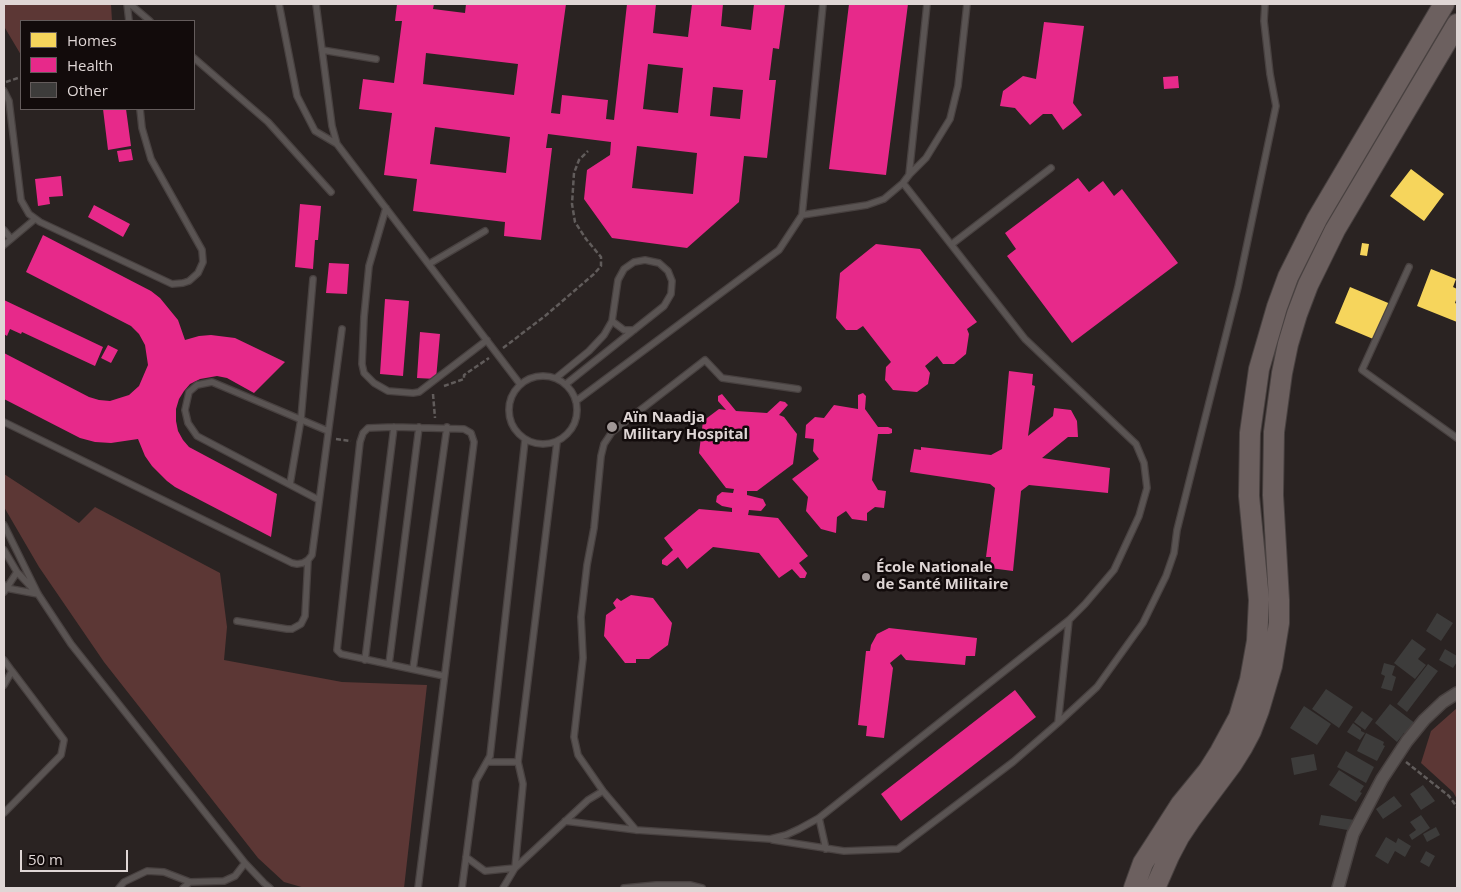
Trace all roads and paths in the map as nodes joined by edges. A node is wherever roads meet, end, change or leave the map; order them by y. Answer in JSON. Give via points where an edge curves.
{"nodes":[{"id":1,"x":128,"y":4,"type":"edge"},
{"id":2,"x":279,"y":4,"type":"edge"},
{"id":3,"x":316,"y":4,"type":"edge"},
{"id":4,"x":823,"y":4,"type":"edge"},
{"id":5,"x":927,"y":4,"type":"edge"},
{"id":6,"x":967,"y":4,"type":"edge"},
{"id":7,"x":1265,"y":4,"type":"edge"},
{"id":8,"x":1444,"y":4,"type":"edge"},
{"id":9,"x":129,"y":20,"type":"edge"},
{"id":10,"x":149,"y":20,"type":"edge"},
{"id":11,"x":1457,"y":24,"type":"edge"},
{"id":12,"x":322,"y":50,"type":"junction"},
{"id":13,"x":195,"y":59,"type":"edge"},
{"id":14,"x":376,"y":59,"type":"dead end"},
{"id":15,"x":20,"y":77,"type":"edge"},
{"id":16,"x":4,"y":83,"type":"edge"},
{"id":17,"x":4,"y":91,"type":"edge"},
{"id":18,"x":140,"y":110,"type":"edge"},
{"id":19,"x":337,"y":144,"type":"junction"},
{"id":20,"x":588,"y":152,"type":"dead end"},
{"id":21,"x":1051,"y":168,"type":"dead end"},
{"id":22,"x":908,"y":175,"type":"junction"},
{"id":23,"x":903,"y":183,"type":"junction"},
{"id":24,"x":332,"y":192,"type":"dead end"},
{"id":25,"x":386,"y":208,"type":"junction"},
{"id":26,"x":802,"y":215,"type":"junction"},
{"id":27,"x":35,"y":219,"type":"junction"},
{"id":28,"x":4,"y":230,"type":"edge"},
{"id":29,"x":485,"y":231,"type":"dead end"},
{"id":30,"x":11,"y":239,"type":"junction"},
{"id":31,"x":952,"y":244,"type":"junction"},
{"id":32,"x":4,"y":245,"type":"edge"},
{"id":33,"x":428,"y":264,"type":"junction"},
{"id":34,"x":1409,"y":267,"type":"dead end"},
{"id":35,"x":313,"y":278,"type":"dead end"},
{"id":36,"x":612,"y":322,"type":"junction"},
{"id":37,"x":342,"y":329,"type":"dead end"},
{"id":38,"x":634,"y":330,"type":"junction"},
{"id":39,"x":487,"y":340,"type":"junction"},
{"id":40,"x":496,"y":353,"type":"junction"},
{"id":41,"x":556,"y":378,"type":"junction"},
{"id":42,"x":520,"y":384,"type":"junction"},
{"id":43,"x":566,"y":384,"type":"junction"},
{"id":44,"x":441,"y":387,"type":"dead end"},
{"id":45,"x":798,"y":389,"type":"dead end"},
{"id":46,"x":433,"y":390,"type":"dead end"},
{"id":47,"x":576,"y":401,"type":"junction"},
{"id":48,"x":301,"y":419,"type":"junction"},
{"id":49,"x":4,"y":422,"type":"edge"},
{"id":50,"x":394,"y":427,"type":"junction"},
{"id":51,"x":418,"y":427,"type":"junction"},
{"id":52,"x":436,"y":427,"type":"junction"},
{"id":53,"x":447,"y":427,"type":"junction"},
{"id":54,"x":328,"y":431,"type":"junction"},
{"id":55,"x":328,"y":438,"type":"junction"},
{"id":56,"x":1457,"y":438,"type":"edge"},
{"id":57,"x":525,"y":440,"type":"junction"},
{"id":58,"x":360,"y":442,"type":"junction"},
{"id":59,"x":557,"y":442,"type":"junction"},
{"id":60,"x":290,"y":484,"type":"junction"},
{"id":61,"x":319,"y":500,"type":"junction"},
{"id":62,"x":4,"y":525,"type":"edge"},
{"id":63,"x":4,"y":550,"type":"edge"},
{"id":64,"x":308,"y":560,"type":"junction"},
{"id":65,"x":17,"y":572,"type":"junction"},
{"id":66,"x":5,"y":588,"type":"edge"},
{"id":67,"x":38,"y":594,"type":"junction"},
{"id":68,"x":1069,"y":620,"type":"junction"},
{"id":69,"x":237,"y":621,"type":"dead end"},
{"id":70,"x":4,"y":660,"type":"edge"},
{"id":71,"x":365,"y":660,"type":"junction"},
{"id":72,"x":388,"y":664,"type":"junction"},
{"id":73,"x":413,"y":669,"type":"junction"},
{"id":74,"x":12,"y":671,"type":"junction"},
{"id":75,"x":444,"y":676,"type":"junction"},
{"id":76,"x":4,"y":685,"type":"edge"},
{"id":77,"x":1457,"y":693,"type":"edge"},
{"id":78,"x":1058,"y":723,"type":"junction"},
{"id":79,"x":1397,"y":755,"type":"junction"},
{"id":80,"x":487,"y":762,"type":"junction"},
{"id":81,"x":518,"y":762,"type":"junction"},
{"id":82,"x":603,"y":790,"type":"junction"},
{"id":83,"x":1457,"y":807,"type":"edge"},
{"id":84,"x":4,"y":812,"type":"edge"},
{"id":85,"x":819,"y":818,"type":"junction"},
{"id":86,"x":565,"y":821,"type":"junction"},
{"id":87,"x":636,"y":830,"type":"junction"},
{"id":88,"x":770,"y":839,"type":"junction"},
{"id":89,"x":826,"y":849,"type":"junction"},
{"id":90,"x":466,"y":858,"type":"junction"},
{"id":91,"x":246,"y":863,"type":"junction"},
{"id":92,"x":515,"y":868,"type":"junction"},
{"id":93,"x":190,"y":882,"type":"junction"},
{"id":94,"x":119,"y":888,"type":"edge"},
{"id":95,"x":184,"y":888,"type":"edge"},
{"id":96,"x":270,"y":888,"type":"edge"},
{"id":97,"x":418,"y":888,"type":"edge"},
{"id":98,"x":462,"y":888,"type":"edge"},
{"id":99,"x":503,"y":888,"type":"edge"},
{"id":100,"x":624,"y":888,"type":"edge"},
{"id":101,"x":702,"y":888,"type":"edge"},
{"id":102,"x":1134,"y":888,"type":"edge"},
{"id":103,"x":1155,"y":888,"type":"edge"},
{"id":104,"x":1338,"y":888,"type":"edge"}],
"edges":[{"from":1,"to":9,"type":"lane"},
{"from":1,"to":10,"type":"lane"},
{"from":2,"to":19,"type":"lane","via":[[297,96],[315,131]]},
{"from":3,"to":12,"type":"lane"},
{"from":4,"to":26,"type":"lane"},
{"from":5,"to":22,"type":"lane"},
{"from":6,"to":22,"type":"lane","via":[[958,86],[950,120],[926,158]]},
{"from":7,"to":78,"type":"lane","via":[[1264,22],[1276,106],[1238,287],[1174,552],[1143,623],[1097,687]]},
{"from":8,"to":102,"type":"highway","via":[[1317,219],[1277,307],[1260,369],[1250,433],[1249,496],[1259,600],[1257,641],[1250,680],[1239,717],[1220,752],[1160,836],[1143,863]]},
{"from":11,"to":103,"type":"highway","via":[[1335,230],[1297,314],[1282,373],[1274,432],[1273,495],[1279,600],[1272,666],[1251,731],[1232,764],[1179,837]]},
{"from":12,"to":14,"type":"lane"},
{"from":12,"to":19,"type":"lane"},
{"from":13,"to":24,"type":"lane","via":[[268,122]]},
{"from":15,"to":16,"type":"path"},
{"from":17,"to":27,"type":"lane","via":[[9,101],[21,200]]},
{"from":18,"to":27,"type":"lane","via":[[151,159],[202,250],[203,262],[198,274],[184,283],[172,284]]},
{"from":19,"to":25,"type":"lane"},
{"from":20,"to":40,"type":"path","via":[[579,160],[574,173],[572,204],[575,222],[602,257],[601,266]]},
{"from":21,"to":31,"type":"lane"},
{"from":22,"to":23,"type":"lane"},
{"from":23,"to":26,"type":"lane","via":[[884,200]]},
{"from":23,"to":31,"type":"lane"},
{"from":25,"to":33,"type":"lane"},
{"from":25,"to":39,"type":"lane","via":[[370,266],[364,326],[364,374],[374,384],[388,390],[419,392]]},
{"from":26,"to":47,"type":"lane","via":[[779,250]]},
{"from":27,"to":30,"type":"lane"},
{"from":28,"to":30,"type":"lane"},
{"from":29,"to":33,"type":"lane"},
{"from":30,"to":32,"type":"lane"},
{"from":31,"to":68,"type":"lane","via":[[1025,339],[1136,444],[1144,463],[1147,488],[1140,516],[1114,570]]},
{"from":33,"to":39,"type":"lane"},
{"from":34,"to":56,"type":"lane","via":[[1362,370]]},
{"from":35,"to":48,"type":"lane"},
{"from":36,"to":38,"type":"lane","via":[[624,330]]},
{"from":36,"to":38,"type":"lane","via":[[618,280],[624,270],[634,262],[659,263],[668,271],[672,281],[671,294],[664,306]]},
{"from":36,"to":41,"type":"lane","via":[[590,351]]},
{"from":37,"to":54,"type":"lane"},
{"from":38,"to":43,"type":"lane"},
{"from":39,"to":40,"type":"lane"},
{"from":40,"to":42,"type":"lane"},
{"from":40,"to":44,"type":"path","via":[[464,375],[464,379]]},
{"from":41,"to":42,"type":"lane","via":[[532,377]]},
{"from":41,"to":43,"type":"lane"},
{"from":42,"to":57,"type":"lane","via":[[513,393],[508,412],[516,432]]},
{"from":43,"to":47,"type":"lane"},
{"from":45,"to":82,"type":"lane","via":[[722,378],[705,360],[612,432],[604,444],[587,566],[582,617],[583,658],[574,737],[578,755]]},
{"from":46,"to":52,"type":"path"},
{"from":47,"to":59,"type":"lane","via":[[577,417],[572,428]]},
{"from":48,"to":54,"type":"lane"},
{"from":48,"to":60,"type":"lane"},
{"from":48,"to":60,"type":"lane","via":[[212,382],[197,385],[189,392],[185,410],[188,423],[197,436]]},
{"from":49,"to":64,"type":"lane","via":[[292,562],[297,564]]},
{"from":50,"to":51,"type":"lane"},
{"from":50,"to":58,"type":"lane","via":[[368,428]]},
{"from":50,"to":71,"type":"lane"},
{"from":51,"to":52,"type":"lane"},
{"from":51,"to":72,"type":"lane"},
{"from":52,"to":53,"type":"lane"},
{"from":53,"to":73,"type":"lane"},
{"from":53,"to":75,"type":"lane","via":[[468,430],[474,442]]},
{"from":54,"to":55,"type":"lane"},
{"from":55,"to":58,"type":"path"},
{"from":55,"to":61,"type":"lane"},
{"from":57,"to":59,"type":"lane","via":[[545,445]]},
{"from":57,"to":80,"type":"lane"},
{"from":58,"to":71,"type":"lane","via":[[336,647],[341,654]]},
{"from":59,"to":81,"type":"lane"},
{"from":60,"to":61,"type":"lane"},
{"from":61,"to":64,"type":"lane","via":[[312,555]]},
{"from":62,"to":67,"type":"lane"},
{"from":63,"to":65,"type":"lane"},
{"from":64,"to":69,"type":"lane","via":[[301,624],[287,629]]},
{"from":65,"to":66,"type":"lane"},
{"from":65,"to":67,"type":"lane"},
{"from":66,"to":67,"type":"lane"},
{"from":67,"to":91,"type":"lane","via":[[71,644]]},
{"from":68,"to":78,"type":"lane"},
{"from":68,"to":85,"type":"lane"},
{"from":70,"to":74,"type":"lane"},
{"from":71,"to":72,"type":"lane"},
{"from":72,"to":73,"type":"lane"},
{"from":73,"to":75,"type":"lane"},
{"from":74,"to":76,"type":"lane"},
{"from":74,"to":84,"type":"lane","via":[[64,740],[61,755]]},
{"from":75,"to":97,"type":"lane"},
{"from":77,"to":79,"type":"street","via":[[1424,720]]},
{"from":78,"to":89,"type":"lane","via":[[1013,762],[898,849]]},
{"from":79,"to":83,"type":"path","via":[[1449,796]]},
{"from":79,"to":104,"type":"street","via":[[1353,834]]},
{"from":80,"to":81,"type":"lane"},
{"from":80,"to":90,"type":"lane","via":[[476,781]]},
{"from":81,"to":92,"type":"lane","via":[[524,784]]},
{"from":82,"to":86,"type":"lane"},
{"from":82,"to":87,"type":"lane"},
{"from":85,"to":88,"type":"lane"},
{"from":85,"to":89,"type":"lane"},
{"from":86,"to":87,"type":"lane"},
{"from":86,"to":92,"type":"lane"},
{"from":87,"to":88,"type":"lane"},
{"from":88,"to":89,"type":"lane"},
{"from":90,"to":92,"type":"lane","via":[[486,871]]},
{"from":90,"to":98,"type":"lane"},
{"from":91,"to":93,"type":"lane","via":[[235,876],[224,881]]},
{"from":91,"to":96,"type":"lane"},
{"from":92,"to":99,"type":"lane"},
{"from":93,"to":94,"type":"lane","via":[[164,872],[147,871],[124,882]]},
{"from":93,"to":95,"type":"lane"},
{"from":100,"to":101,"type":"lane","via":[[690,885]]}]}
